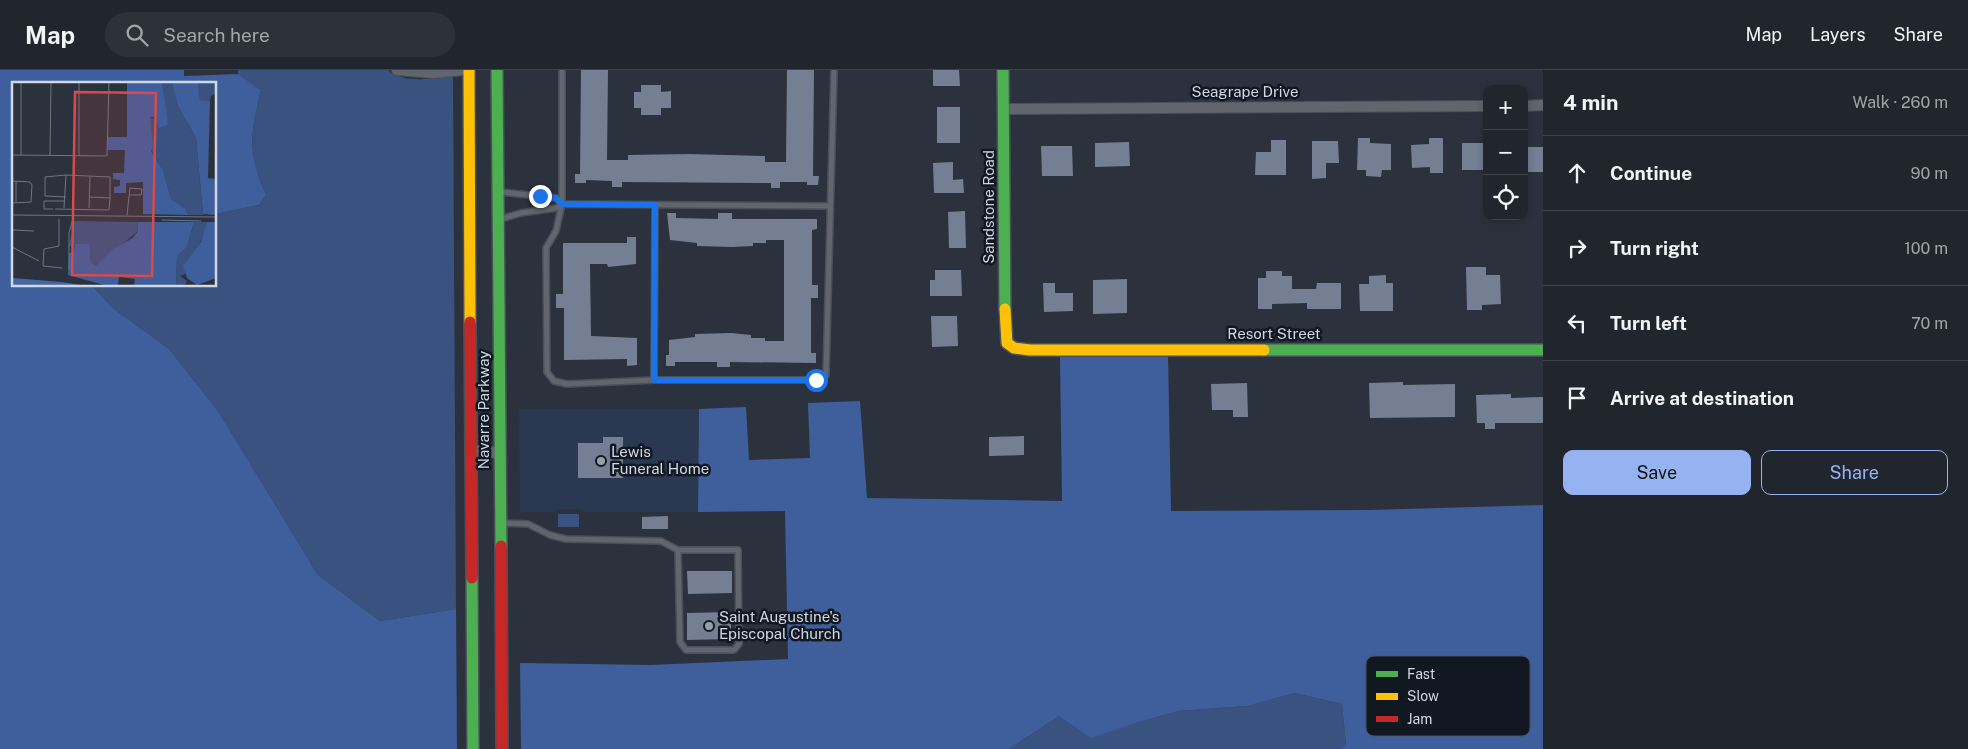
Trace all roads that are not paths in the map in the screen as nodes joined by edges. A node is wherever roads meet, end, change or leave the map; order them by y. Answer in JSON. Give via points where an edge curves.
{"nodes":[{"id":1,"x":397,"y":70,"type":"edge"},
{"id":2,"x":463,"y":70,"type":"edge"},
{"id":3,"x":469,"y":70,"type":"edge"},
{"id":4,"x":498,"y":70,"type":"edge"},
{"id":5,"x":562,"y":70,"type":"edge"},
{"id":6,"x":834,"y":70,"type":"edge"},
{"id":7,"x":1003,"y":70,"type":"edge"},
{"id":8,"x":1483,"y":106,"type":"edge"},
{"id":9,"x":1528,"y":106,"type":"edge"},
{"id":10,"x":1543,"y":106,"type":"edge"},
{"id":11,"x":1004,"y":109,"type":"junction"},
{"id":12,"x":499,"y":192,"type":"junction"},
{"id":13,"x":562,"y":204,"type":"junction"},
{"id":14,"x":655,"y":205,"type":"junction"},
{"id":15,"x":830,"y":206,"type":"junction"},
{"id":16,"x":498,"y":220,"type":"junction"},
{"id":17,"x":1007,"y":343,"type":"joint"},
{"id":18,"x":1543,"y":350,"type":"edge"},
{"id":19,"x":654,"y":380,"type":"junction"},
{"id":20,"x":472,"y":450,"type":"junction"},
{"id":21,"x":500,"y":453,"type":"junction"},
{"id":22,"x":500,"y":523,"type":"junction"},
{"id":23,"x":678,"y":550,"type":"junction"},
{"id":24,"x":473,"y":749,"type":"edge"},
{"id":25,"x":502,"y":749,"type":"edge"}],
"edges":[{"from":1,"to":2,"type":"street","via":[[434,73]]},
{"from":3,"to":20,"type":"main road","name":"Navarre Parkway"},
{"from":4,"to":12,"type":"main road","name":"Navarre Parkway"},
{"from":5,"to":13,"type":"lane"},
{"from":6,"to":15,"type":"lane"},
{"from":7,"to":11,"type":"main road","name":"Sandstone Road"},
{"from":8,"to":11,"type":"street","name":"Seagrape Drive"},
{"from":9,"to":10,"type":"street"},
{"from":11,"to":17,"type":"main road","name":"Sandstone Road"},
{"from":12,"to":13,"type":"lane","via":[[556,198]]},
{"from":12,"to":16,"type":"main road","name":"Navarre Parkway"},
{"from":13,"to":14,"type":"lane"},
{"from":13,"to":16,"type":"lane"},
{"from":13,"to":19,"type":"lane","via":[[556,231],[546,248],[547,372],[554,381],[567,384]]},
{"from":14,"to":15,"type":"lane"},
{"from":14,"to":19,"type":"lane"},
{"from":15,"to":19,"type":"lane","via":[[826,375],[816,380]]},
{"from":16,"to":21,"type":"main road","name":"Navarre Parkway"},
{"from":17,"to":18,"type":"main road","name":"Resort Street","via":[[1014,348],[1030,350]]},
{"from":20,"to":21,"type":"street"},
{"from":20,"to":24,"type":"main road","name":"Navarre Parkway"},
{"from":21,"to":22,"type":"main road","name":"Navarre Parkway"},
{"from":22,"to":23,"type":"lane","via":[[528,524],[550,535],[566,538],[661,540]]},
{"from":22,"to":25,"type":"main road","name":"Navarre Parkway"},
{"from":23,"to":23,"type":"lane","via":[[738,550],[739,644],[734,650],[686,650],[680,642]]}]}
